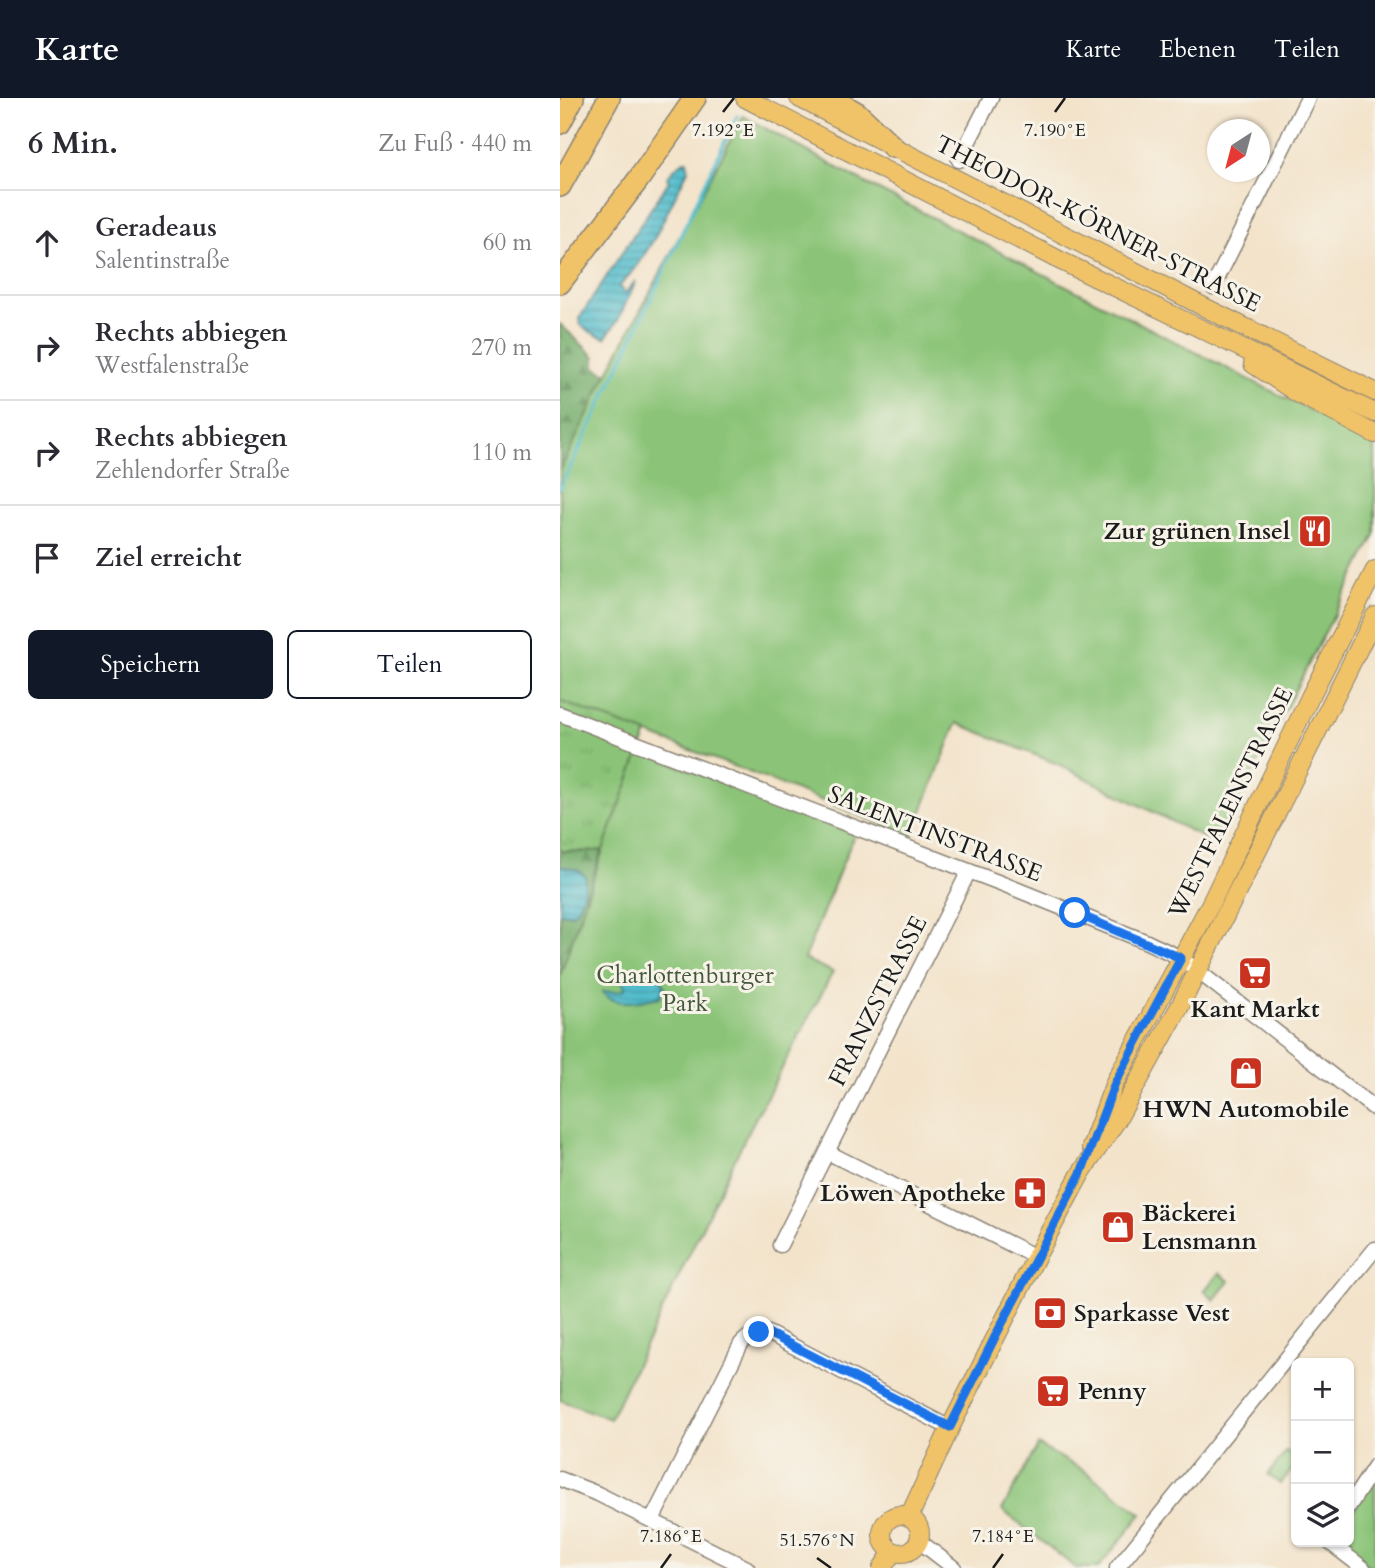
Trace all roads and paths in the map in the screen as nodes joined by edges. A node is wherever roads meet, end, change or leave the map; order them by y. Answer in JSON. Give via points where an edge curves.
{"nodes":[{"id":1,"x":573,"y":98,"type":"edge"},
{"id":2,"x":609,"y":98,"type":"edge"},
{"id":3,"x":695,"y":98,"type":"edge"},
{"id":4,"x":745,"y":98,"type":"edge"},
{"id":5,"x":799,"y":98,"type":"edge"},
{"id":6,"x":831,"y":98,"type":"edge"},
{"id":7,"x":991,"y":98,"type":"edge"},
{"id":8,"x":1308,"y":98,"type":"edge"},
{"id":9,"x":560,"y":123,"type":"edge"},
{"id":10,"x":892,"y":147,"type":"junction"},
{"id":11,"x":959,"y":160,"type":"dead end"},
{"id":12,"x":560,"y":186,"type":"edge"},
{"id":13,"x":560,"y":283,"type":"edge"},
{"id":14,"x":1213,"y":287,"type":"dead end"},
{"id":15,"x":1203,"y":331,"type":"junction"},
{"id":16,"x":1375,"y":392,"type":"edge"},
{"id":17,"x":1375,"y":413,"type":"edge"},
{"id":18,"x":1375,"y":434,"type":"edge"},
{"id":19,"x":1375,"y":570,"type":"edge"},
{"id":20,"x":1375,"y":616,"type":"edge"},
{"id":21,"x":560,"y":714,"type":"edge"},
{"id":22,"x":969,"y":871,"type":"junction"},
{"id":23,"x":1181,"y":958,"type":"junction"},
{"id":24,"x":1198,"y":971,"type":"junction"},
{"id":25,"x":1375,"y":1109,"type":"edge"},
{"id":26,"x":827,"y":1152,"type":"junction"},
{"id":27,"x":1081,"y":1173,"type":"junction"},
{"id":28,"x":780,"y":1245,"type":"dead end"},
{"id":29,"x":1375,"y":1249,"type":"edge"},
{"id":30,"x":1036,"y":1257,"type":"junction"},
{"id":31,"x":950,"y":1427,"type":"junction"},
{"id":32,"x":1375,"y":1466,"type":"edge"},
{"id":33,"x":560,"y":1479,"type":"edge"},
{"id":34,"x":1354,"y":1498,"type":"edge"},
{"id":35,"x":909,"y":1517,"type":"junction"},
{"id":36,"x":652,"y":1520,"type":"junction"},
{"id":37,"x":919,"y":1541,"type":"junction"},
{"id":38,"x":1336,"y":1547,"type":"edge"},
{"id":39,"x":893,"y":1552,"type":"junction"},
{"id":40,"x":747,"y":1568,"type":"edge"},
{"id":41,"x":882,"y":1568,"type":"edge"},
{"id":42,"x":954,"y":1568,"type":"edge"},
{"id":43,"x":1116,"y":1568,"type":"edge"},
{"id":44,"x":1363,"y":1568,"type":"edge"}],
"edges":[{"from":1,"to":9,"type":"highway"},
{"from":2,"to":12,"type":"highway"},
{"from":3,"to":13,"type":"highway"},
{"from":4,"to":15,"type":"main road","name":"THEODOR-KÖRNER-STRASSE"},
{"from":5,"to":10,"type":"main road","name":"THEODOR-KÖRNER-STRASSE"},
{"from":6,"to":10,"type":"highway","via":[[857,113]]},
{"from":7,"to":11,"type":"street"},
{"from":8,"to":14,"type":"street"},
{"from":10,"to":16,"type":"main road","name":"THEODOR-KÖRNER-STRASSE"},
{"from":15,"to":17,"type":"main road","name":"THEODOR-KÖRNER-STRASSE"},
{"from":15,"to":18,"type":"main road","name":"THEODOR-KÖRNER-STRASSE","via":[[1297,393]]},
{"from":19,"to":23,"type":"main road","name":"WESTFALENSTRASSE"},
{"from":20,"to":24,"type":"main road","name":"WESTFALENSTRASSE"},
{"from":21,"to":22,"type":"street","name":"SALENTINSTRASSE"},
{"from":22,"to":23,"type":"street","name":"SALENTINSTRASSE"},
{"from":22,"to":26,"type":"street","name":"FRANZSTRASSE"},
{"from":23,"to":24,"type":"street","name":"SALENTINSTRASSE"},
{"from":23,"to":27,"type":"main road","name":"WESTFALENSTRASSE","via":[[1115,1083]]},
{"from":24,"to":25,"type":"street","name":"SALENTINSTRASSE"},
{"from":24,"to":27,"type":"main road","name":"WESTFALENSTRASSE","via":[[1117,1121]]},
{"from":26,"to":28,"type":"street","name":"FRANZSTRASSE"},
{"from":26,"to":30,"type":"street"},
{"from":27,"to":30,"type":"main road","name":"WESTFALENSTRASSE"},
{"from":29,"to":43,"type":"street"},
{"from":30,"to":31,"type":"main road","name":"WESTFALENSTRASSE"},
{"from":31,"to":35,"type":"main road","name":"WESTFALENSTRASSE"},
{"from":31,"to":36,"type":"street","via":[[759,1332],[741,1344]]},
{"from":32,"to":34,"type":"street"},
{"from":33,"to":36,"type":"street"},
{"from":35,"to":37,"type":"main road","via":[[917,1525]]},
{"from":35,"to":39,"type":"main road","via":[[892,1518],[884,1526],[882,1538]]},
{"from":36,"to":40,"type":"street"},
{"from":37,"to":39,"type":"main road","via":[[908,1552]]},
{"from":37,"to":42,"type":"street"},
{"from":38,"to":44,"type":"street"},
{"from":39,"to":41,"type":"main road"}]}
